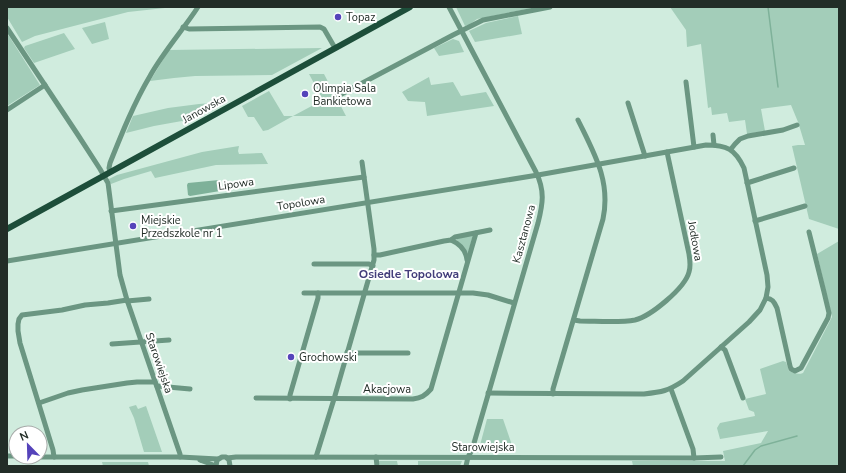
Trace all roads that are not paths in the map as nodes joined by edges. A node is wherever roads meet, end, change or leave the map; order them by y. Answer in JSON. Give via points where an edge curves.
{"nodes":[{"id":1,"x":198,"y":7,"type":"edge"},
{"id":2,"x":410,"y":7,"type":"edge"},
{"id":3,"x":449,"y":7,"type":"edge"},
{"id":4,"x":550,"y":7,"type":"edge"},
{"id":5,"x":183,"y":27,"type":"junction"},
{"id":6,"x":7,"y":28,"type":"edge"},
{"id":7,"x":462,"y":31,"type":"junction"},
{"id":8,"x":335,"y":48,"type":"junction"},
{"id":9,"x":686,"y":82,"type":"dead end"},
{"id":10,"x":45,"y":85,"type":"junction"},
{"id":11,"x":336,"y":97,"type":"dead end"},
{"id":12,"x":628,"y":103,"type":"dead end"},
{"id":13,"x":7,"y":110,"type":"edge"},
{"id":14,"x":578,"y":120,"type":"dead end"},
{"id":15,"x":797,"y":125,"type":"dead end"},
{"id":16,"x":713,"y":136,"type":"dead end"},
{"id":17,"x":714,"y":145,"type":"junction"},
{"id":18,"x":694,"y":147,"type":"junction"},
{"id":19,"x":731,"y":149,"type":"junction"},
{"id":20,"x":667,"y":152,"type":"junction"},
{"id":21,"x":645,"y":156,"type":"junction"},
{"id":22,"x":362,"y":162,"type":"dead end"},
{"id":23,"x":598,"y":164,"type":"junction"},
{"id":24,"x":794,"y":168,"type":"dead end"},
{"id":25,"x":110,"y":171,"type":"junction"},
{"id":26,"x":538,"y":175,"type":"junction"},
{"id":27,"x":103,"y":176,"type":"junction"},
{"id":28,"x":364,"y":177,"type":"junction"},
{"id":29,"x":747,"y":183,"type":"junction"},
{"id":30,"x":367,"y":203,"type":"junction"},
{"id":31,"x":805,"y":206,"type":"dead end"},
{"id":32,"x":111,"y":211,"type":"junction"},
{"id":33,"x":755,"y":221,"type":"junction"},
{"id":34,"x":7,"y":229,"type":"edge"},
{"id":35,"x":490,"y":230,"type":"dead end"},
{"id":36,"x":809,"y":232,"type":"dead end"},
{"id":37,"x":476,"y":233,"type":"junction"},
{"id":38,"x":451,"y":240,"type":"junction"},
{"id":39,"x":115,"y":244,"type":"junction"},
{"id":40,"x":374,"y":255,"type":"junction"},
{"id":41,"x":7,"y":261,"type":"edge"},
{"id":42,"x":467,"y":263,"type":"junction"},
{"id":43,"x":314,"y":264,"type":"dead end"},
{"id":44,"x":372,"y":266,"type":"junction"},
{"id":45,"x":304,"y":293,"type":"dead end"},
{"id":46,"x":318,"y":293,"type":"junction"},
{"id":47,"x":365,"y":293,"type":"junction"},
{"id":48,"x":458,"y":293,"type":"junction"},
{"id":49,"x":766,"y":298,"type":"junction"},
{"id":50,"x":149,"y":299,"type":"dead end"},
{"id":51,"x":127,"y":301,"type":"junction"},
{"id":52,"x":514,"y":303,"type":"junction"},
{"id":53,"x":574,"y":320,"type":"junction"},
{"id":54,"x":168,"y":340,"type":"dead end"},
{"id":55,"x":142,"y":342,"type":"junction"},
{"id":56,"x":112,"y":344,"type":"dead end"},
{"id":57,"x":722,"y":347,"type":"junction"},
{"id":58,"x":348,"y":352,"type":"junction"},
{"id":59,"x":408,"y":352,"type":"dead end"},
{"id":60,"x":156,"y":384,"type":"junction"},
{"id":61,"x":190,"y":389,"type":"dead end"},
{"id":62,"x":671,"y":389,"type":"junction"},
{"id":63,"x":488,"y":393,"type":"junction"},
{"id":64,"x":552,"y":394,"type":"junction"},
{"id":65,"x":256,"y":398,"type":"dead end"},
{"id":66,"x":743,"y":398,"type":"dead end"},
{"id":67,"x":290,"y":399,"type":"junction"},
{"id":68,"x":334,"y":399,"type":"junction"},
{"id":69,"x":39,"y":403,"type":"junction"},
{"id":70,"x":48,"y":457,"type":"edge"},
{"id":71,"x":54,"y":457,"type":"junction"},
{"id":72,"x":180,"y":457,"type":"junction"},
{"id":73,"x":244,"y":457,"type":"junction"},
{"id":74,"x":316,"y":457,"type":"junction"},
{"id":75,"x":376,"y":457,"type":"junction"},
{"id":76,"x":468,"y":457,"type":"junction"},
{"id":77,"x":721,"y":457,"type":"dead end"},
{"id":78,"x":194,"y":458,"type":"junction"},
{"id":79,"x":228,"y":458,"type":"junction"},
{"id":80,"x":694,"y":458,"type":"junction"},
{"id":81,"x":218,"y":459,"type":"junction"},
{"id":82,"x":230,"y":465,"type":"edge"},
{"id":83,"x":216,"y":466,"type":"edge"},
{"id":84,"x":377,"y":466,"type":"edge"},
{"id":85,"x":466,"y":466,"type":"edge"}],
"edges":[{"from":1,"to":5,"type":"street"},
{"from":2,"to":8,"type":"main road","name":"Janowska"},
{"from":3,"to":7,"type":"street","name":"Kasztanowa"},
{"from":4,"to":7,"type":"street","via":[[483,20]]},
{"from":5,"to":8,"type":"street","via":[[320,27],[324,29]]},
{"from":5,"to":25,"type":"street","via":[[150,75],[136,101],[110,163]]},
{"from":6,"to":10,"type":"street","name":"Starowiejska"},
{"from":7,"to":11,"type":"street"},
{"from":7,"to":26,"type":"street","name":"Kasztanowa"},
{"from":8,"to":25,"type":"main road","name":"Janowska"},
{"from":9,"to":18,"type":"street"},
{"from":10,"to":13,"type":"street"},
{"from":10,"to":27,"type":"street","name":"Starowiejska"},
{"from":12,"to":21,"type":"street"},
{"from":14,"to":23,"type":"street"},
{"from":15,"to":19,"type":"street","via":[[748,136],[740,139]]},
{"from":16,"to":17,"type":"street"},
{"from":17,"to":18,"type":"street","name":"Topolowa"},
{"from":17,"to":19,"type":"street","name":"Topolowa"},
{"from":18,"to":20,"type":"street","name":"Topolowa"},
{"from":19,"to":29,"type":"street","via":[[740,159]]},
{"from":20,"to":21,"type":"street","name":"Topolowa"},
{"from":20,"to":53,"type":"street","name":"Jodłowa","via":[[689,254],[689,273],[685,282],[646,316],[627,321]]},
{"from":21,"to":23,"type":"street","name":"Topolowa"},
{"from":22,"to":28,"type":"street"},
{"from":23,"to":26,"type":"street","name":"Topolowa"},
{"from":23,"to":53,"type":"street","via":[[604,183],[605,210]]},
{"from":24,"to":29,"type":"street"},
{"from":25,"to":27,"type":"main road","name":"Janowska"},
{"from":26,"to":30,"type":"street","name":"Topolowa"},
{"from":26,"to":52,"type":"street","name":"Kasztanowa","via":[[542,191],[542,208]]},
{"from":27,"to":32,"type":"street","name":"Starowiejska","via":[[108,183]]},
{"from":27,"to":34,"type":"main road","name":"Janowska"},
{"from":28,"to":30,"type":"street"},
{"from":28,"to":32,"type":"street","name":"Lipowa"},
{"from":29,"to":33,"type":"street"},
{"from":30,"to":39,"type":"street","name":"Topolowa"},
{"from":30,"to":40,"type":"street"},
{"from":31,"to":33,"type":"street"},
{"from":32,"to":39,"type":"street","name":"Starowiejska"},
{"from":33,"to":49,"type":"street","via":[[767,275]]},
{"from":35,"to":37,"type":"street"},
{"from":36,"to":49,"type":"street","via":[[828,318],[806,360],[797,370],[794,371],[790,366],[775,302]]},
{"from":37,"to":38,"type":"street"},
{"from":37,"to":42,"type":"street","name":"Akacjowa"},
{"from":38,"to":40,"type":"street"},
{"from":38,"to":42,"type":"street","via":[[462,247]]},
{"from":39,"to":41,"type":"street","name":"Topolowa"},
{"from":39,"to":51,"type":"street","name":"Starowiejska"},
{"from":40,"to":44,"type":"street"},
{"from":42,"to":48,"type":"street","name":"Akacjowa"},
{"from":43,"to":44,"type":"street"},
{"from":44,"to":47,"type":"street"},
{"from":45,"to":46,"type":"street"},
{"from":46,"to":47,"type":"street"},
{"from":46,"to":67,"type":"street"},
{"from":47,"to":48,"type":"street"},
{"from":47,"to":58,"type":"street"},
{"from":48,"to":52,"type":"street","via":[[488,295]]},
{"from":48,"to":68,"type":"street","name":"Akacjowa","via":[[431,389],[426,395],[413,399]]},
{"from":49,"to":57,"type":"street","via":[[760,310]]},
{"from":50,"to":51,"type":"street"},
{"from":51,"to":55,"type":"street","name":"Starowiejska"},
{"from":51,"to":69,"type":"street","via":[[22,315],[18,324],[20,343]]},
{"from":52,"to":63,"type":"street","name":"Kasztanowa"},
{"from":53,"to":64,"type":"street"},
{"from":54,"to":55,"type":"street"},
{"from":55,"to":56,"type":"street"},
{"from":55,"to":60,"type":"street","name":"Starowiejska"},
{"from":57,"to":62,"type":"street"},
{"from":57,"to":66,"type":"street"},
{"from":58,"to":59,"type":"street"},
{"from":58,"to":68,"type":"street"},
{"from":60,"to":61,"type":"street"},
{"from":60,"to":69,"type":"street","via":[[137,382],[82,390]]},
{"from":60,"to":72,"type":"street","name":"Starowiejska"},
{"from":62,"to":64,"type":"street","via":[[644,394]]},
{"from":62,"to":80,"type":"street"},
{"from":63,"to":64,"type":"street"},
{"from":63,"to":76,"type":"street","name":"Kasztanowa"},
{"from":65,"to":67,"type":"street","name":"Akacjowa"},
{"from":67,"to":68,"type":"street","name":"Akacjowa"},
{"from":68,"to":74,"type":"street"},
{"from":69,"to":71,"type":"street"},
{"from":70,"to":71,"type":"street"},
{"from":71,"to":72,"type":"street"},
{"from":72,"to":78,"type":"street"},
{"from":73,"to":74,"type":"street","name":"Starowiejska"},
{"from":73,"to":79,"type":"street","name":"Starowiejska"},
{"from":73,"to":82,"type":"street","name":"Starowiejska"},
{"from":74,"to":75,"type":"street","name":"Starowiejska"},
{"from":75,"to":76,"type":"street","name":"Starowiejska"},
{"from":75,"to":84,"type":"street"},
{"from":76,"to":80,"type":"street","name":"Starowiejska"},
{"from":76,"to":85,"type":"street","name":"Kasztanowa"},
{"from":77,"to":80,"type":"street","name":"Starowiejska"},
{"from":78,"to":81,"type":"street"},
{"from":78,"to":83,"type":"street"},
{"from":79,"to":81,"type":"street","name":"Starowiejska"},
{"from":79,"to":82,"type":"street"},
{"from":81,"to":83,"type":"street"}]}
